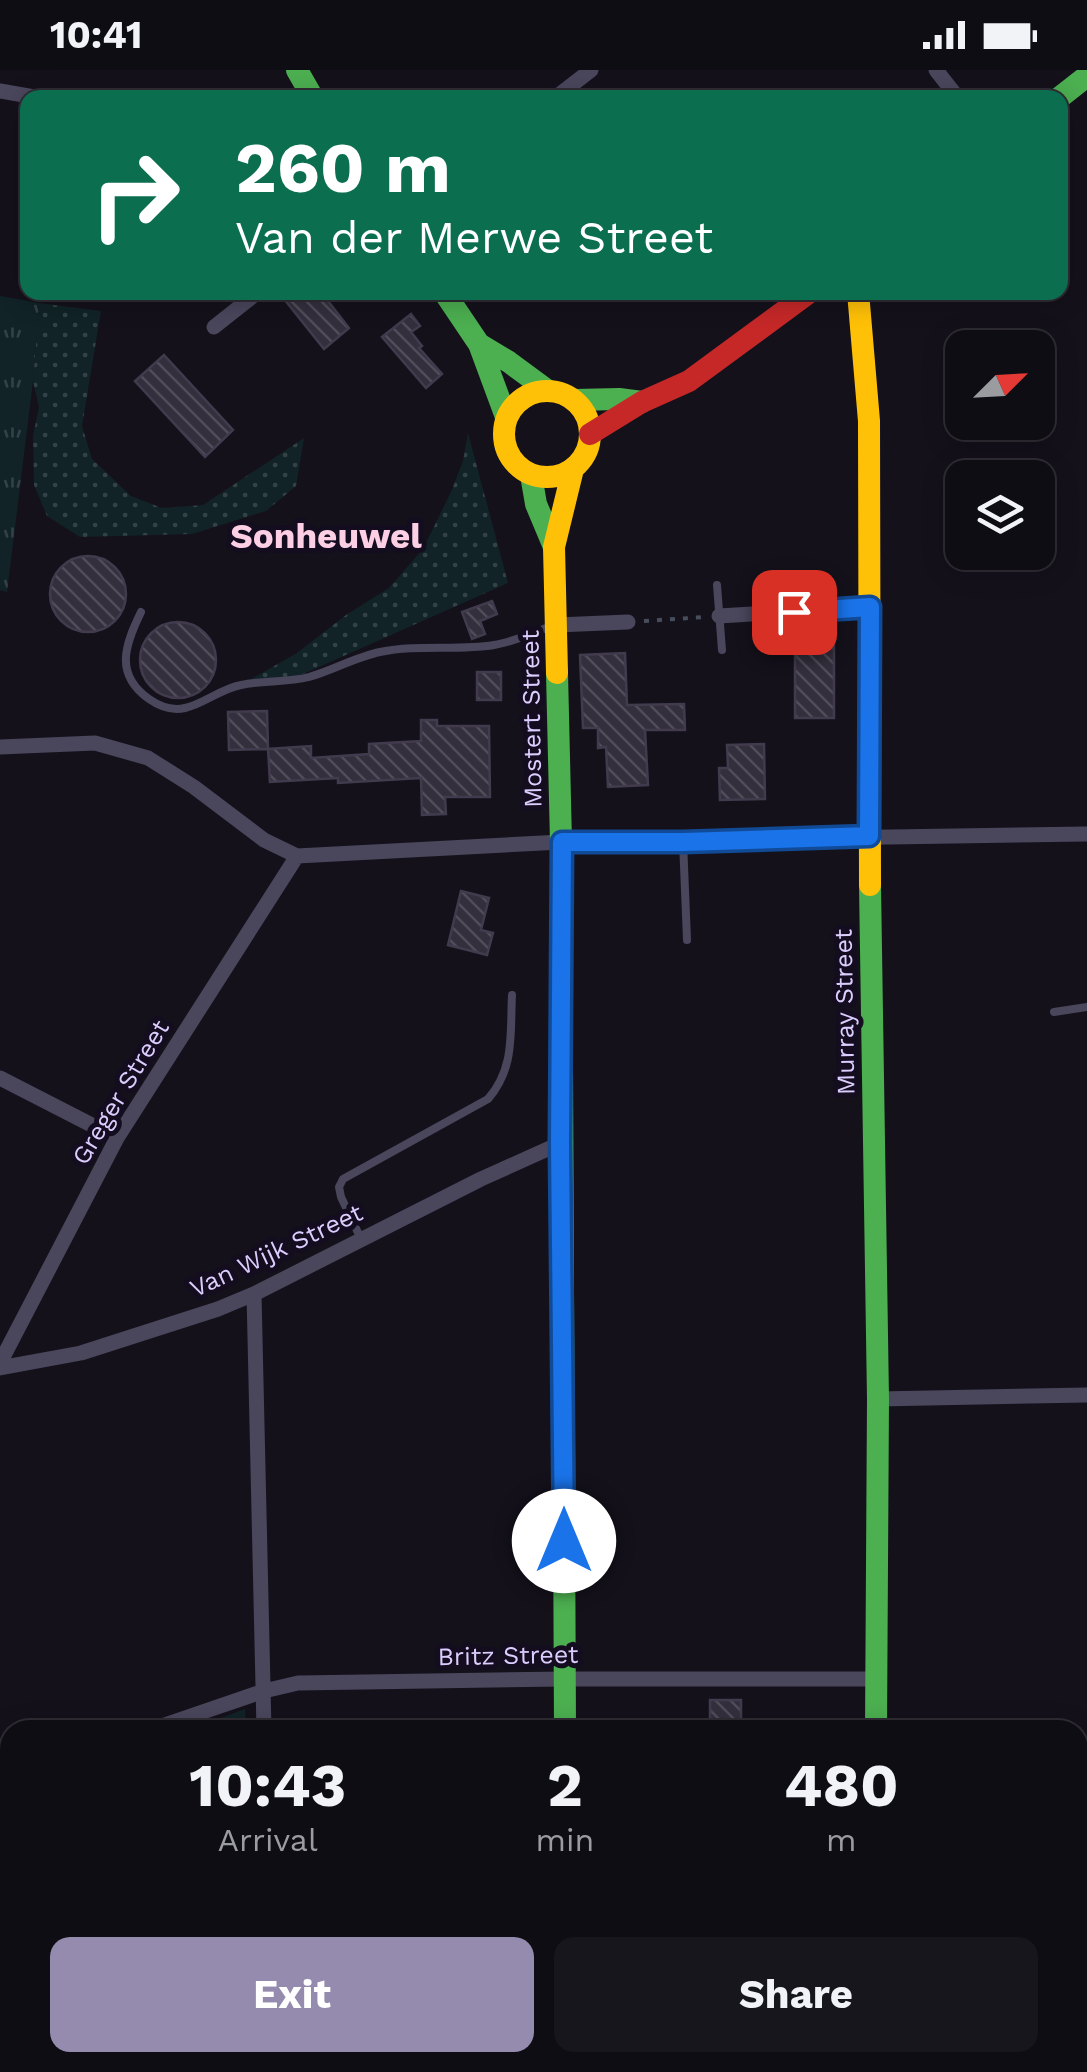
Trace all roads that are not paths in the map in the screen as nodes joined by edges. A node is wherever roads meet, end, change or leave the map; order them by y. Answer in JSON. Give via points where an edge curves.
{"nodes":[{"id":1,"x":591,"y":70,"type":"edge"},
{"id":2,"x":936,"y":70,"type":"edge"},
{"id":3,"x":565,"y":90,"type":"edge"},
{"id":4,"x":952,"y":90,"type":"edge"},
{"id":5,"x":248,"y":300,"type":"edge"},
{"id":6,"x":449,"y":300,"type":"edge"},
{"id":7,"x":799,"y":300,"type":"edge"},
{"id":8,"x":859,"y":300,"type":"edge"},
{"id":9,"x":214,"y":327,"type":"dead end"},
{"id":10,"x":479,"y":344,"type":"junction"},
{"id":11,"x":548,"y":390,"type":"junction"},
{"id":12,"x":575,"y":400,"type":"junction"},
{"id":13,"x":642,"y":402,"type":"junction"},
{"id":14,"x":506,"y":417,"type":"junction"},
{"id":15,"x":590,"y":434,"type":"junction"},
{"id":16,"x":573,"y":469,"type":"junction"},
{"id":17,"x":531,"y":475,"type":"junction"},
{"id":18,"x":554,"y":547,"type":"junction"},
{"id":19,"x":717,"y":585,"type":"dead end"},
{"id":20,"x":870,"y":607,"type":"junction"},
{"id":21,"x":141,"y":612,"type":"dead end"},
{"id":22,"x":719,"y":616,"type":"junction"},
{"id":23,"x":628,"y":622,"type":"road end"},
{"id":24,"x":556,"y":625,"type":"junction"},
{"id":25,"x":722,"y":650,"type":"dead end"},
{"id":26,"x":0,"y":747,"type":"edge"},
{"id":27,"x":1087,"y":834,"type":"edge"},
{"id":28,"x":869,"y":836,"type":"junction"},
{"id":29,"x":562,"y":842,"type":"junction"},
{"id":30,"x":683,"y":842,"type":"junction"},
{"id":31,"x":297,"y":856,"type":"junction"},
{"id":32,"x":687,"y":940,"type":"dead end"},
{"id":33,"x":512,"y":995,"type":"dead end"},
{"id":34,"x":1087,"y":1006,"type":"edge"},
{"id":35,"x":1054,"y":1012,"type":"dead end"},
{"id":36,"x":0,"y":1078,"type":"edge"},
{"id":37,"x":117,"y":1138,"type":"junction"},
{"id":38,"x":560,"y":1143,"type":"junction"},
{"id":39,"x":361,"y":1239,"type":"junction"},
{"id":40,"x":254,"y":1294,"type":"junction"},
{"id":41,"x":0,"y":1365,"type":"edge"},
{"id":42,"x":1087,"y":1395,"type":"edge"},
{"id":43,"x":878,"y":1399,"type":"junction"},
{"id":44,"x":874,"y":1679,"type":"junction"},
{"id":45,"x":564,"y":1680,"type":"junction"},
{"id":46,"x":264,"y":1691,"type":"junction"},
{"id":47,"x":179,"y":1720,"type":"edge"},
{"id":48,"x":264,"y":1720,"type":"edge"},
{"id":49,"x":565,"y":1720,"type":"edge"},
{"id":50,"x":876,"y":1720,"type":"edge"}],
"edges":[{"from":1,"to":3,"type":"street"},
{"from":2,"to":4,"type":"street"},
{"from":5,"to":9,"type":"street"},
{"from":6,"to":10,"type":"street"},
{"from":7,"to":13,"type":"street","via":[[689,381]]},
{"from":8,"to":20,"type":"street","name":"Murray Street","via":[[869,421]]},
{"from":10,"to":11,"type":"street"},
{"from":10,"to":14,"type":"street"},
{"from":11,"to":12,"type":"street"},
{"from":11,"to":14,"type":"street","via":[[530,394]]},
{"from":12,"to":13,"type":"street"},
{"from":12,"to":15,"type":"street"},
{"from":13,"to":15,"type":"street"},
{"from":14,"to":17,"type":"street","via":[[506,451]]},
{"from":15,"to":16,"type":"street"},
{"from":16,"to":17,"type":"street","via":[[549,478]]},
{"from":16,"to":18,"type":"street","name":"Mostert Street"},
{"from":17,"to":18,"type":"street","name":"Mostert Street"},
{"from":18,"to":24,"type":"street","name":"Mostert Street"},
{"from":19,"to":22,"type":"lane"},
{"from":20,"to":22,"type":"street"},
{"from":20,"to":28,"type":"street","name":"Murray Street"},
{"from":21,"to":24,"type":"lane","via":[[126,652],[127,674],[143,695],[174,709],[240,685],[310,677],[377,652],[496,645]]},
{"from":22,"to":25,"type":"lane"},
{"from":23,"to":24,"type":"street"},
{"from":24,"to":29,"type":"street","name":"Mostert Street"},
{"from":26,"to":31,"type":"street","via":[[95,743],[148,758]]},
{"from":27,"to":28,"type":"street"},
{"from":28,"to":30,"type":"street"},
{"from":28,"to":43,"type":"street","name":"Murray Street"},
{"from":29,"to":30,"type":"street"},
{"from":29,"to":31,"type":"street"},
{"from":29,"to":38,"type":"street","name":"Mostert Street"},
{"from":30,"to":32,"type":"lane"},
{"from":31,"to":37,"type":"street","name":"Greger Street"},
{"from":33,"to":39,"type":"lane","via":[[510,1058],[501,1085],[488,1099],[343,1179],[341,1197]]},
{"from":34,"to":35,"type":"lane"},
{"from":36,"to":37,"type":"street"},
{"from":37,"to":41,"type":"street","name":"Greger Street"},
{"from":38,"to":39,"type":"street","name":"Van Wijk Street"},
{"from":38,"to":45,"type":"street","name":"Mostert Street"},
{"from":39,"to":40,"type":"street","name":"Van Wijk Street"},
{"from":40,"to":41,"type":"street","name":"Van Wijk Street","via":[[80,1352]]},
{"from":40,"to":46,"type":"street"},
{"from":42,"to":43,"type":"street"},
{"from":43,"to":44,"type":"street","name":"Murray Street"},
{"from":44,"to":45,"type":"street","name":"Britz Street"},
{"from":44,"to":50,"type":"street","name":"Murray Street"},
{"from":45,"to":46,"type":"street","name":"Britz Street","via":[[298,1683]]},
{"from":45,"to":49,"type":"street","name":"Mostert Street"},
{"from":46,"to":47,"type":"street","name":"Britz Street"},
{"from":46,"to":48,"type":"street"}]}
